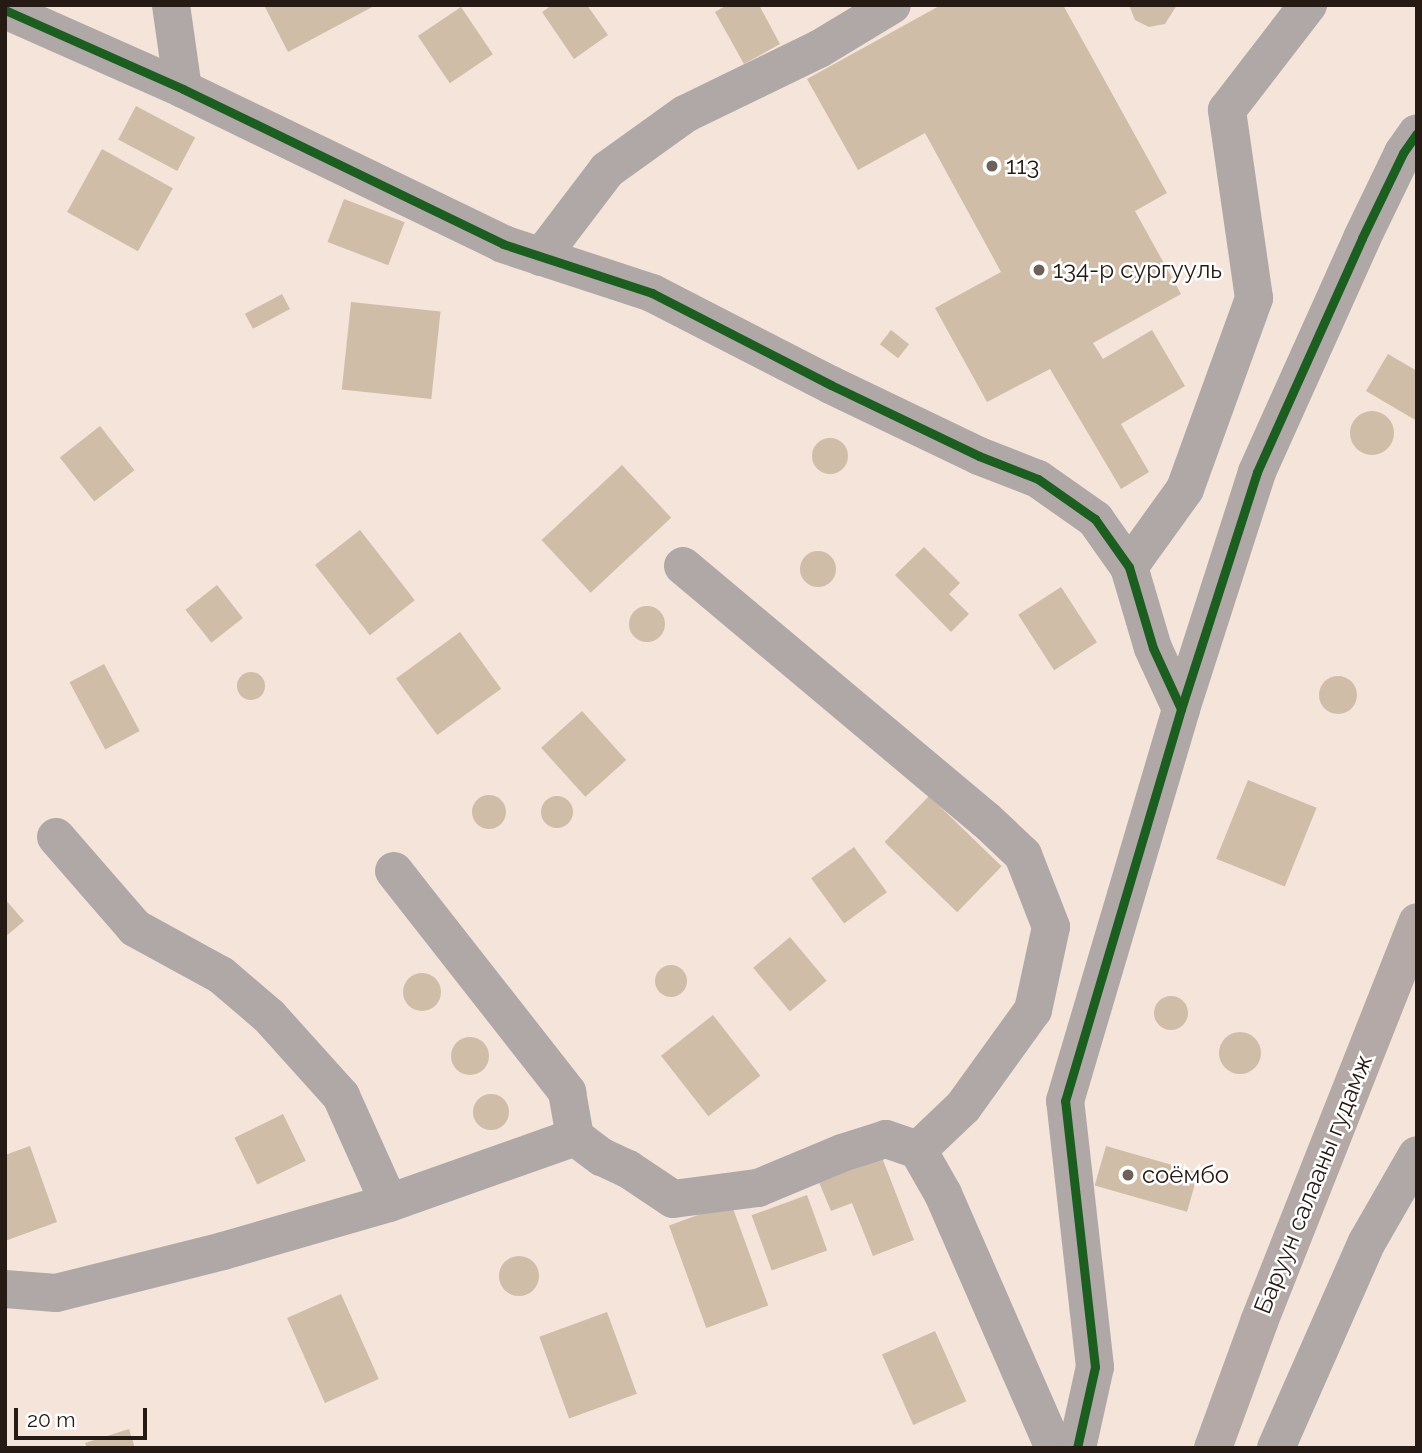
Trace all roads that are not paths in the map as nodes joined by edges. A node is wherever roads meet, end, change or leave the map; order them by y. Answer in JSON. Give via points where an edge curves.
{"nodes":[{"id":1,"x":171,"y":5,"type":"edge"},
{"id":2,"x":892,"y":5,"type":"edge"},
{"id":3,"x":1308,"y":5,"type":"edge"},
{"id":4,"x":5,"y":10,"type":"edge"},
{"id":5,"x":183,"y":89,"type":"junction"},
{"id":6,"x":1417,"y":132,"type":"edge"},
{"id":7,"x":541,"y":257,"type":"junction"},
{"id":8,"x":683,"y":566,"type":"dead end"},
{"id":9,"x":1129,"y":567,"type":"junction"},
{"id":10,"x":1181,"y":709,"type":"junction"},
{"id":11,"x":55,"y":837,"type":"dead end"},
{"id":12,"x":394,"y":871,"type":"dead end"},
{"id":13,"x":1417,"y":922,"type":"edge"},
{"id":14,"x":575,"y":1137,"type":"junction"},
{"id":15,"x":918,"y":1150,"type":"junction"},
{"id":16,"x":1417,"y":1155,"type":"edge"},
{"id":17,"x":389,"y":1203,"type":"junction"},
{"id":18,"x":5,"y":1289,"type":"edge"},
{"id":19,"x":1054,"y":1448,"type":"edge"},
{"id":20,"x":1077,"y":1448,"type":"edge"},
{"id":21,"x":1213,"y":1448,"type":"edge"},
{"id":22,"x":1276,"y":1448,"type":"edge"}],
"edges":[{"from":1,"to":5,"type":"street"},
{"from":2,"to":7,"type":"street","via":[[819,49],[685,114],[607,170]]},
{"from":3,"to":9,"type":"street","via":[[1227,110],[1254,298],[1185,489]]},
{"from":4,"to":5,"type":"street"},
{"from":5,"to":7,"type":"street","via":[[503,244]]},
{"from":6,"to":10,"type":"street","via":[[1362,238],[1257,472]]},
{"from":7,"to":9,"type":"street","via":[[652,293],[843,391],[979,456],[1038,478],[1095,519]]},
{"from":8,"to":15,"type":"street","via":[[1023,855],[1051,927],[1033,1010],[963,1107]]},
{"from":9,"to":10,"type":"street","via":[[1153,649]]},
{"from":10,"to":20,"type":"street","via":[[1065,1101],[1095,1367]]},
{"from":11,"to":17,"type":"street","via":[[135,928],[221,975],[287,1036],[341,1096]]},
{"from":12,"to":14,"type":"street","via":[[567,1091]]},
{"from":13,"to":21,"type":"main road","name":"Баруун салааны гудамж","via":[[1258,1322]]},
{"from":14,"to":15,"type":"street","via":[[673,1199],[758,1188],[886,1139]]},
{"from":14,"to":17,"type":"street"},
{"from":15,"to":19,"type":"street","via":[[967,1246]]},
{"from":16,"to":22,"type":"street","via":[[1367,1242]]},
{"from":17,"to":18,"type":"street","via":[[56,1293]]}]}
